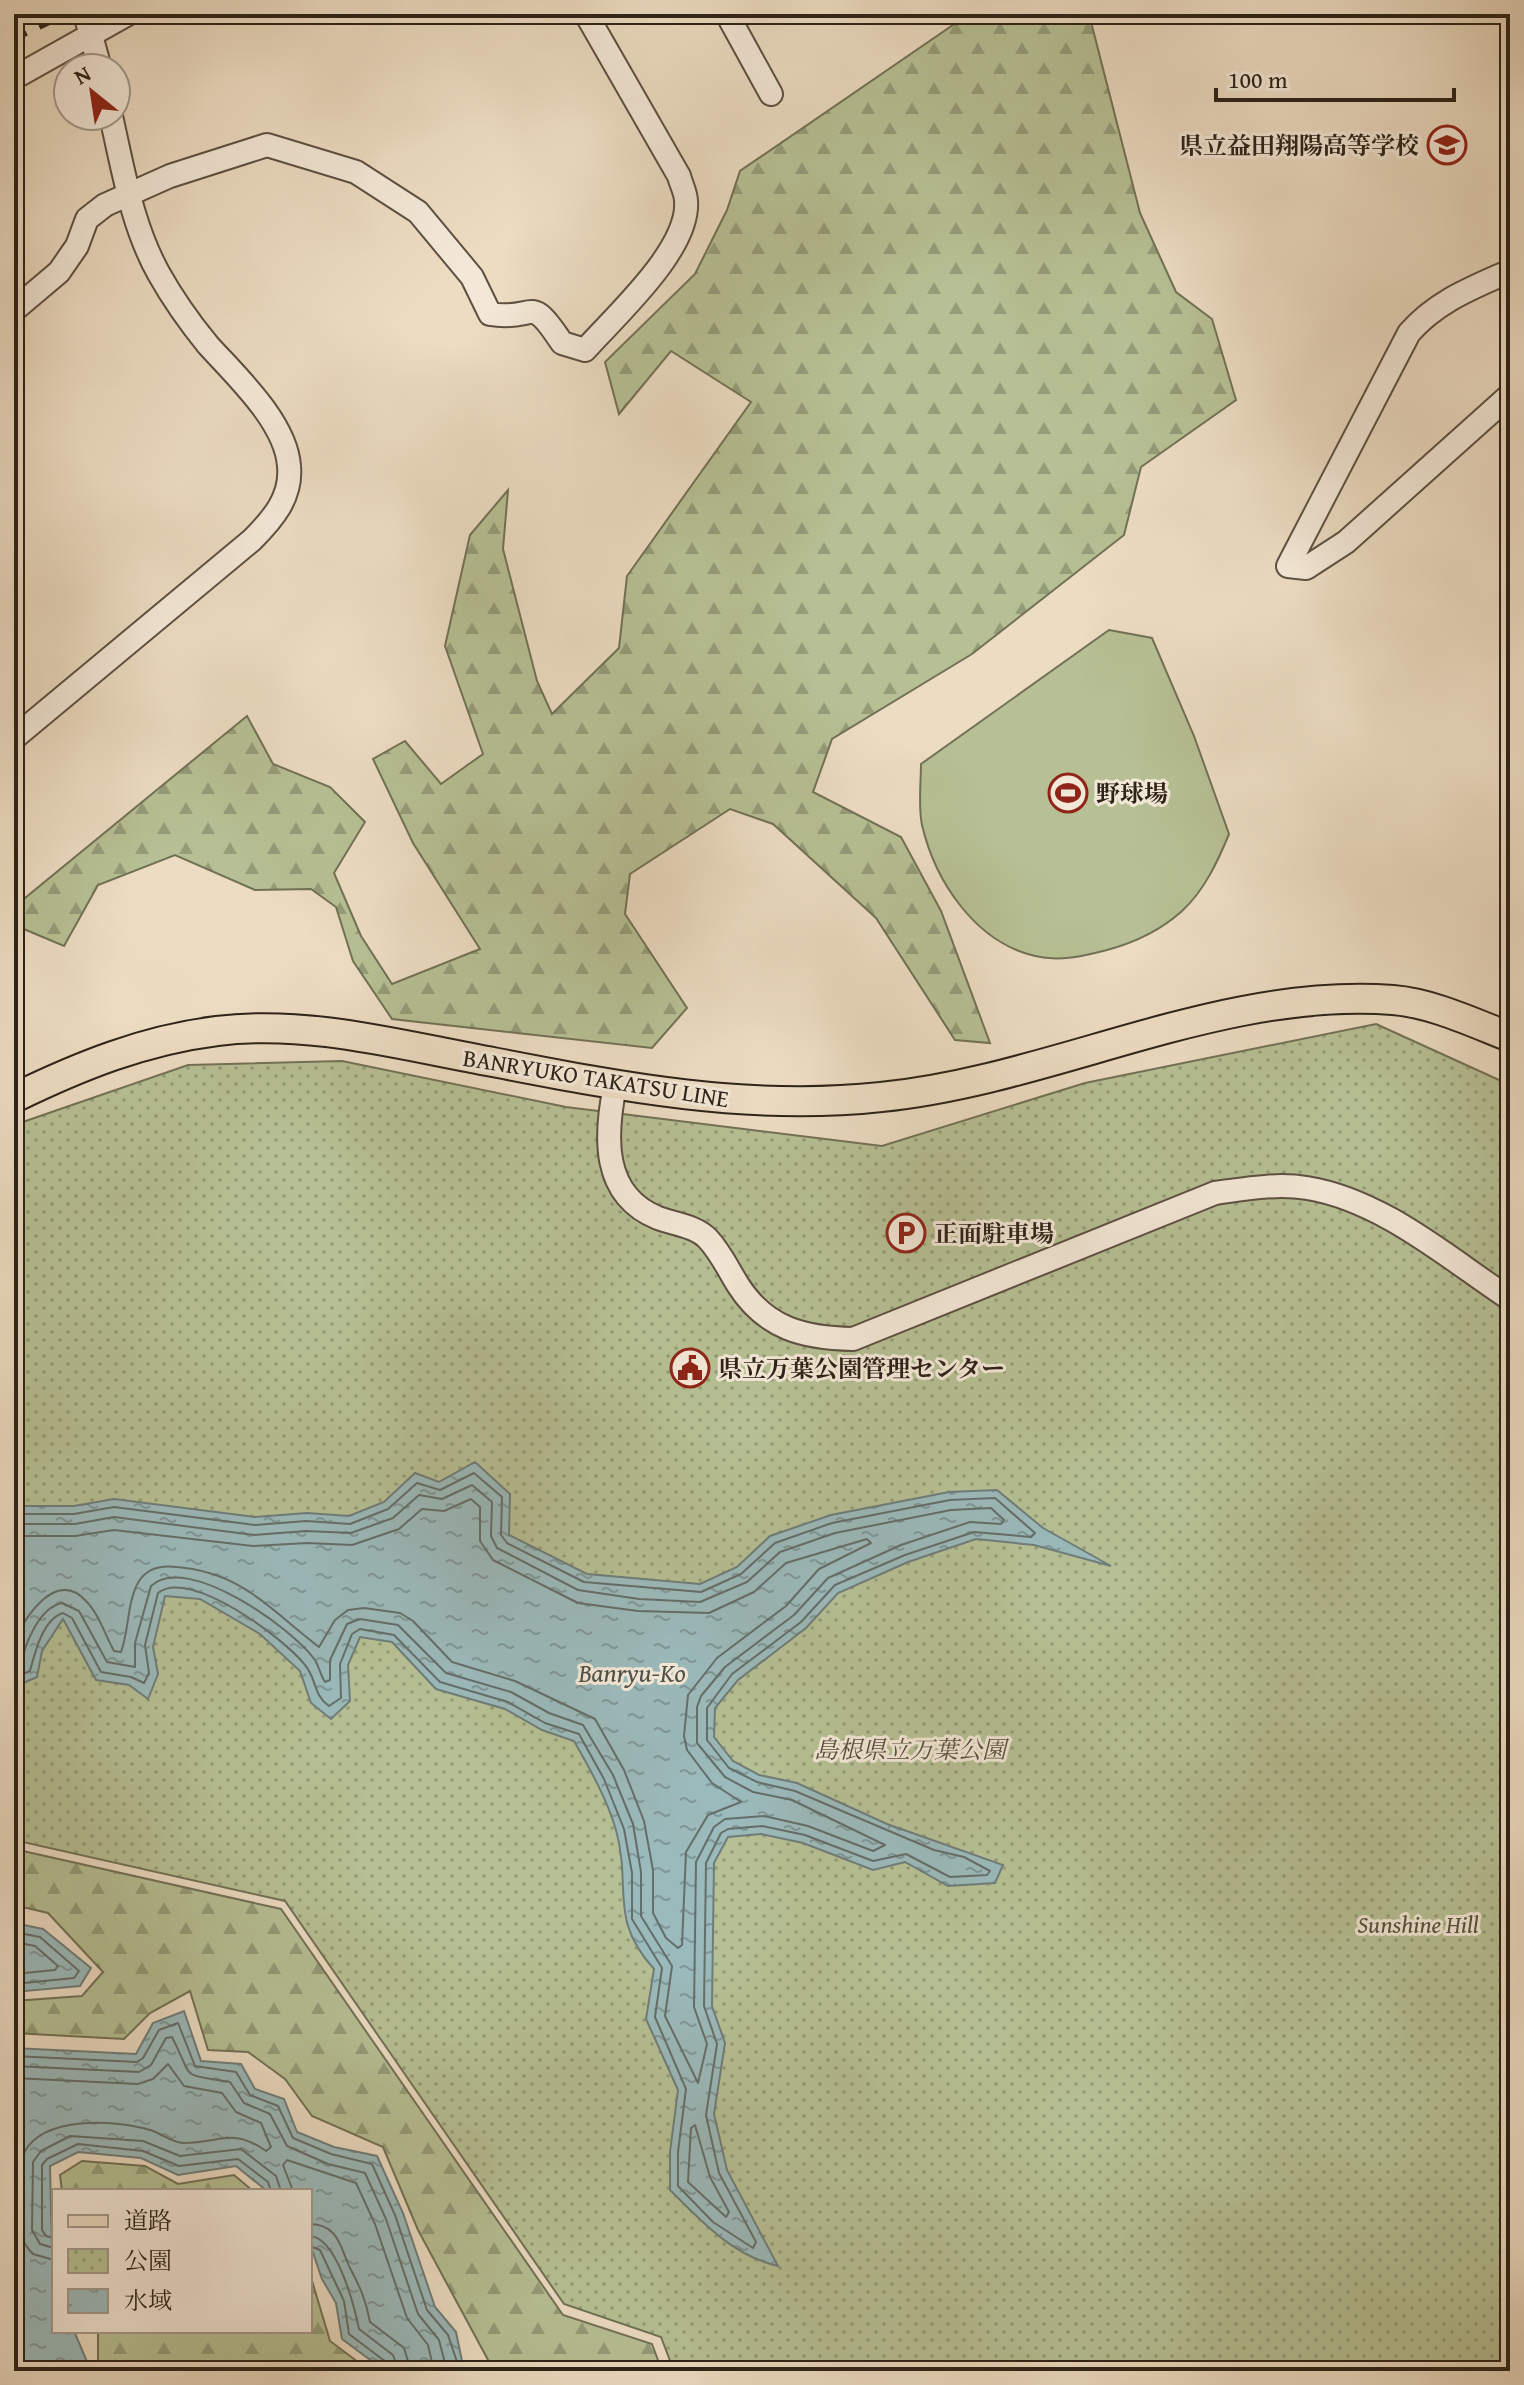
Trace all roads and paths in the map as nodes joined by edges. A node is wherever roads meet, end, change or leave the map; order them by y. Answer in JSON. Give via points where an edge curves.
{"nodes":[{"id":1,"x":128,"y":14,"type":"edge"},
{"id":2,"x":586,"y":14,"type":"edge"},
{"id":3,"x":727,"y":14,"type":"edge"},
{"id":4,"x":88,"y":24,"type":"edge"},
{"id":5,"x":96,"y":52,"type":"edge"},
{"id":6,"x":14,"y":78,"type":"edge"},
{"id":7,"x":771,"y":94,"type":"dead end"},
{"id":8,"x":115,"y":132,"type":"edge"},
{"id":9,"x":129,"y":196,"type":"junction"},
{"id":10,"x":1510,"y":271,"type":"edge"},
{"id":11,"x":14,"y":310,"type":"edge"},
{"id":12,"x":1510,"y":395,"type":"edge"},
{"id":13,"x":14,"y":738,"type":"edge"},
{"id":14,"x":1510,"y":1037,"type":"edge"},
{"id":15,"x":615,"y":1086,"type":"junction"},
{"id":16,"x":14,"y":1098,"type":"edge"},
{"id":17,"x":1510,"y":1299,"type":"edge"}],
"edges":[{"from":1,"to":4,"type":"street"},
{"from":2,"to":9,"type":"street","via":[[687,199],[673,248],[585,350],[562,343],[535,310],[490,314],[472,277],[418,212],[333,162],[267,145],[170,176]]},
{"from":3,"to":7,"type":"street"},
{"from":4,"to":5,"type":"street"},
{"from":4,"to":6,"type":"street"},
{"from":8,"to":9,"type":"street"},
{"from":9,"to":11,"type":"street","via":[[87,219],[59,272]]},
{"from":9,"to":13,"type":"street","via":[[148,250],[179,306],[258,400],[282,440],[289,465],[287,492],[274,518],[252,540]]},
{"from":10,"to":12,"type":"street","via":[[1422,306],[1288,566],[1306,568],[1346,542]]},
{"from":14,"to":15,"type":"main road","name":"BANRYUKO TAKATSU LINE","via":[[1397,1000],[1328,999],[1230,1015],[961,1084],[885,1097],[752,1103]]},
{"from":15,"to":16,"type":"main road","name":"BANRYUKO TAKATSU LINE","via":[[359,1036],[221,1031],[154,1042],[94,1061]]},
{"from":15,"to":17,"type":"street","via":[[607,1128],[612,1169],[631,1201],[705,1236],[763,1315],[788,1331],[817,1338],[853,1339],[1215,1193],[1265,1186],[1306,1188],[1346,1198],[1391,1220]]}]}
